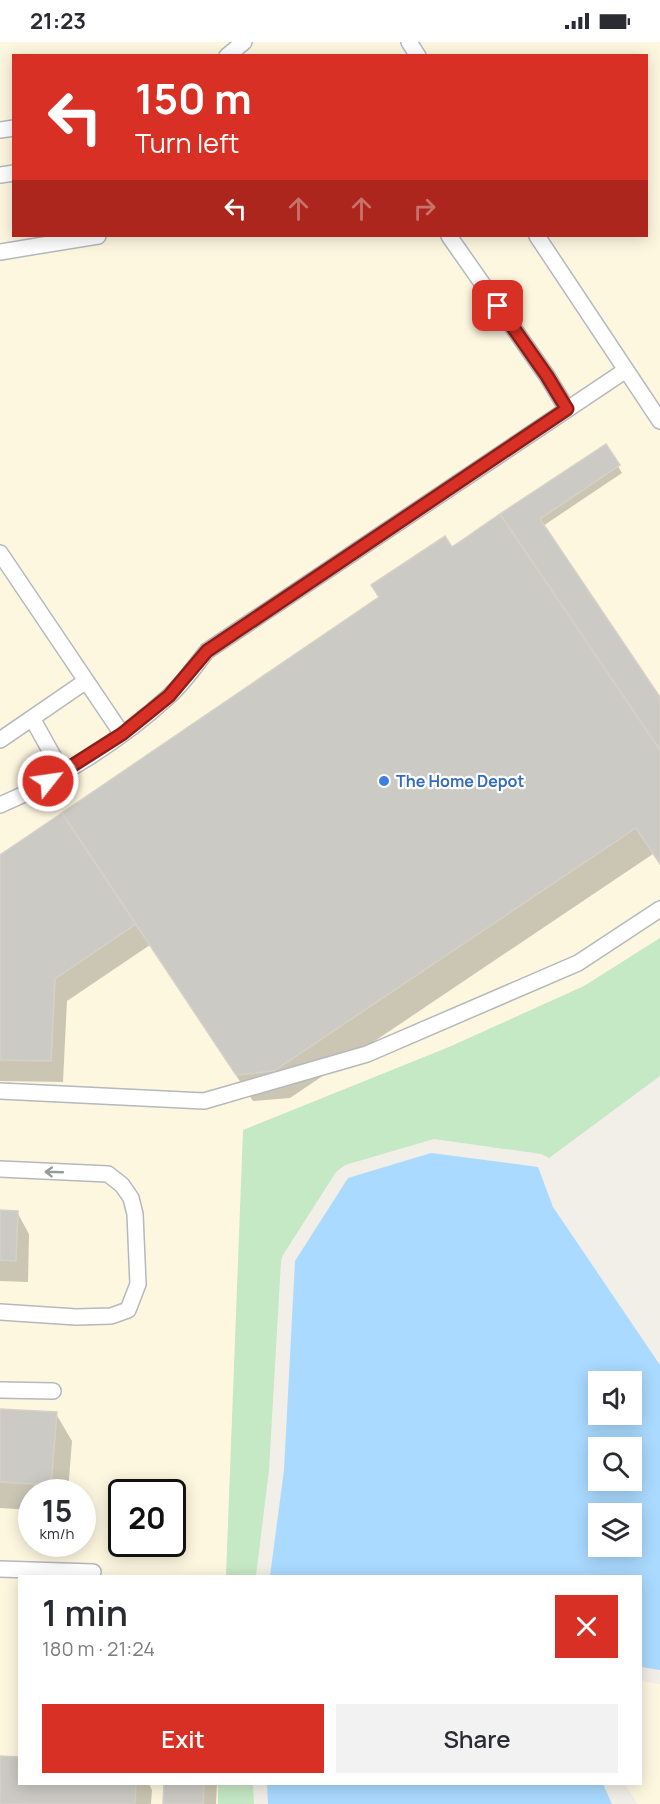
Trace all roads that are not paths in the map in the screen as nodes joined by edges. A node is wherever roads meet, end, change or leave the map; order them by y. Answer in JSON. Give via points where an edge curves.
{"nodes":[{"id":1,"x":244,"y":42,"type":"edge"},
{"id":2,"x":229,"y":54,"type":"edge"},
{"id":3,"x":92,"y":237,"type":"edge"},
{"id":4,"x":450,"y":237,"type":"edge"},
{"id":5,"x":538,"y":237,"type":"edge"},
{"id":6,"x":0,"y":252,"type":"edge"},
{"id":7,"x":627,"y":370,"type":"junction"},
{"id":8,"x":567,"y":409,"type":"junction"},
{"id":9,"x":660,"y":421,"type":"edge"},
{"id":10,"x":0,"y":553,"type":"edge"},
{"id":11,"x":86,"y":681,"type":"junction"},
{"id":12,"x":32,"y":718,"type":"junction"},
{"id":13,"x":122,"y":734,"type":"junction"},
{"id":14,"x":0,"y":740,"type":"edge"},
{"id":15,"x":62,"y":772,"type":"junction"},
{"id":16,"x":0,"y":805,"type":"edge"},
{"id":17,"x":660,"y":909,"type":"edge"},
{"id":18,"x":0,"y":1091,"type":"edge"},
{"id":19,"x":0,"y":1169,"type":"edge"},
{"id":20,"x":0,"y":1312,"type":"edge"},
{"id":21,"x":0,"y":1390,"type":"edge"},
{"id":22,"x":53,"y":1391,"type":"dead end"},
{"id":23,"x":0,"y":1569,"type":"edge"},
{"id":24,"x":93,"y":1572,"type":"dead end"}],
"edges":[{"from":1,"to":2,"type":"lane"},
{"from":3,"to":6,"type":"lane"},
{"from":4,"to":8,"type":"lane"},
{"from":5,"to":7,"type":"lane"},
{"from":7,"to":8,"type":"lane"},
{"from":7,"to":9,"type":"lane"},
{"from":8,"to":13,"type":"lane","via":[[207,651],[169,696]]},
{"from":10,"to":11,"type":"lane"},
{"from":11,"to":12,"type":"lane"},
{"from":11,"to":13,"type":"lane"},
{"from":12,"to":14,"type":"lane"},
{"from":12,"to":15,"type":"lane"},
{"from":13,"to":15,"type":"lane"},
{"from":15,"to":16,"type":"lane"},
{"from":17,"to":18,"type":"lane","via":[[578,963],[367,1054],[204,1101]]},
{"from":20,"to":19,"type":"lane","one_way":true,"via":[[111,1316],[128,1310],[138,1284],[135,1214],[122,1185],[108,1174]]},
{"from":21,"to":22,"type":"lane"},
{"from":23,"to":24,"type":"lane"}]}
